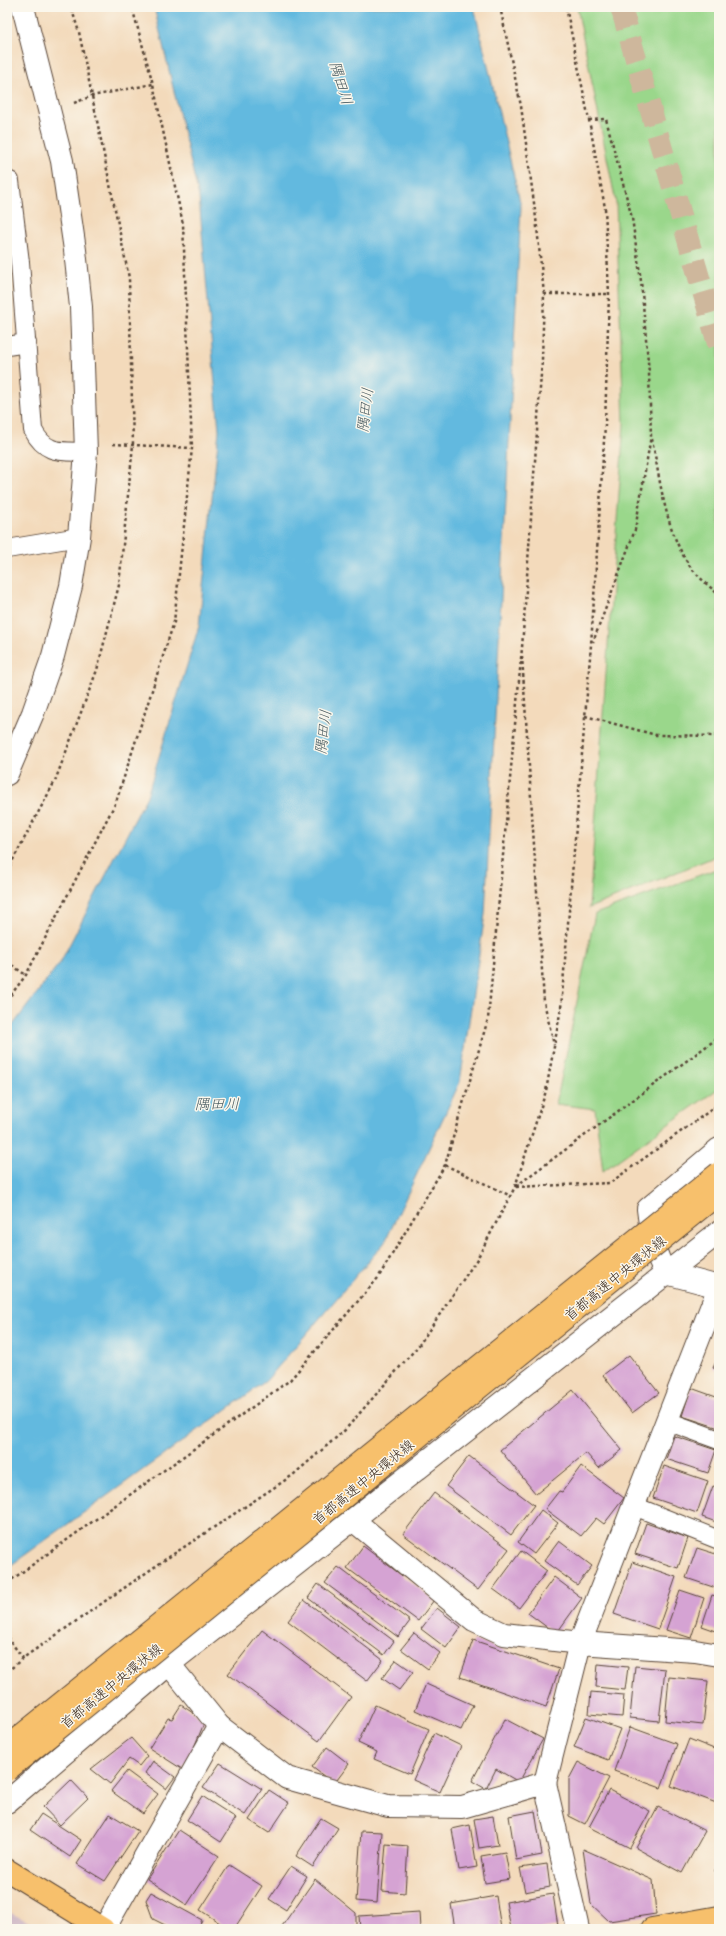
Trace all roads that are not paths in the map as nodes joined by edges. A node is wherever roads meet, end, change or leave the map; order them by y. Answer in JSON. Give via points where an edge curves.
{"nodes":[{"id":1,"x":23,"y":7,"type":"edge"},
{"id":2,"x":7,"y":180,"type":"edge"},
{"id":3,"x":27,"y":343,"type":"junction"},
{"id":4,"x":7,"y":346,"type":"edge"},
{"id":5,"x":86,"y":452,"type":"junction"},
{"id":6,"x":79,"y":537,"type":"junction"},
{"id":7,"x":7,"y":549,"type":"edge"},
{"id":8,"x":7,"y":774,"type":"edge"},
{"id":9,"x":719,"y":1149,"type":"edge"},
{"id":10,"x":719,"y":1173,"type":"edge"},
{"id":11,"x":719,"y":1194,"type":"edge"},
{"id":12,"x":719,"y":1232,"type":"edge"},
{"id":13,"x":666,"y":1273,"type":"junction"},
{"id":14,"x":719,"y":1287,"type":"edge"},
{"id":15,"x":667,"y":1421,"type":"junction"},
{"id":16,"x":719,"y":1440,"type":"edge"},
{"id":17,"x":634,"y":1506,"type":"junction"},
{"id":18,"x":352,"y":1520,"type":"junction"},
{"id":19,"x":719,"y":1540,"type":"edge"},
{"id":20,"x":580,"y":1643,"type":"junction"},
{"id":21,"x":719,"y":1655,"type":"edge"},
{"id":22,"x":169,"y":1664,"type":"junction"},
{"id":23,"x":219,"y":1726,"type":"junction"},
{"id":24,"x":7,"y":1747,"type":"edge"},
{"id":25,"x":7,"y":1770,"type":"edge"},
{"id":26,"x":545,"y":1783,"type":"junction"},
{"id":27,"x":7,"y":1802,"type":"edge"},
{"id":28,"x":7,"y":1870,"type":"edge"},
{"id":29,"x":719,"y":1917,"type":"edge"},
{"id":30,"x":104,"y":1929,"type":"edge"},
{"id":31,"x":578,"y":1929,"type":"edge"},
{"id":32,"x":652,"y":1929,"type":"edge"}],
"edges":[{"from":1,"to":5,"type":"street","via":[[62,161],[75,250],[81,314]]},
{"from":2,"to":3,"type":"lane","via":[[10,181],[20,262]]},
{"from":3,"to":4,"type":"lane"},
{"from":3,"to":5,"type":"lane","via":[[32,422],[37,438],[49,449]]},
{"from":5,"to":6,"type":"street"},
{"from":6,"to":7,"type":"lane"},
{"from":6,"to":8,"type":"street","via":[[71,586],[53,656]]},
{"from":9,"to":13,"type":"street","via":[[648,1208],[652,1242]]},
{"from":10,"to":24,"type":"main road","name":"首都高速中央環状線","bridge":true},
{"from":11,"to":25,"type":"main road","name":"首都高速中央環状線","bridge":true},
{"from":12,"to":13,"type":"street"},
{"from":13,"to":14,"type":"street"},
{"from":13,"to":18,"type":"street"},
{"from":14,"to":15,"type":"street"},
{"from":15,"to":16,"type":"lane"},
{"from":15,"to":17,"type":"street"},
{"from":17,"to":19,"type":"lane"},
{"from":17,"to":20,"type":"street"},
{"from":18,"to":20,"type":"street","via":[[474,1620],[504,1634]]},
{"from":18,"to":22,"type":"street"},
{"from":20,"to":21,"type":"street"},
{"from":20,"to":26,"type":"street"},
{"from":22,"to":23,"type":"street"},
{"from":22,"to":27,"type":"street"},
{"from":23,"to":26,"type":"street","via":[[287,1778],[388,1806],[462,1807]]},
{"from":23,"to":30,"type":"street"},
{"from":26,"to":31,"type":"street"},
{"from":28,"to":30,"type":"main road"},
{"from":29,"to":32,"type":"main road"}]}
